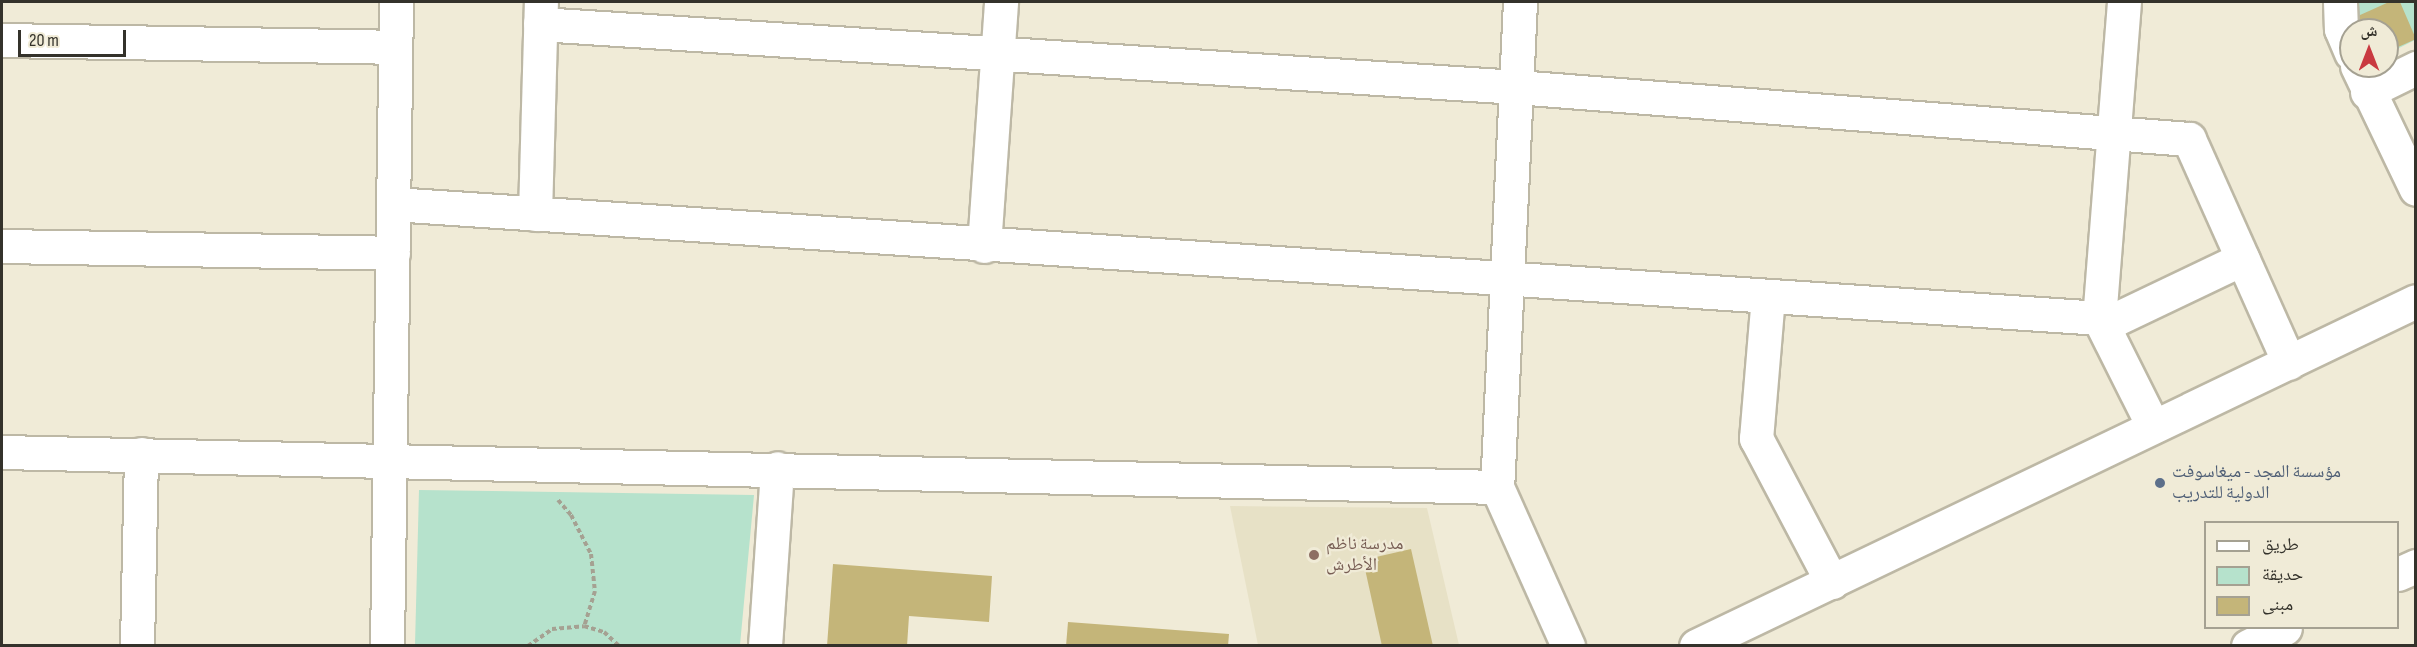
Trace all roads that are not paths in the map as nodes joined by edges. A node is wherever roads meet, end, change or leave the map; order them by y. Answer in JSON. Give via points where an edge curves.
{"nodes":[{"id":1,"x":396,"y":2,"type":"edge"},
{"id":2,"x":1001,"y":2,"type":"edge"},
{"id":3,"x":1520,"y":2,"type":"edge"},
{"id":4,"x":2124,"y":2,"type":"edge"},
{"id":5,"x":2340,"y":2,"type":"edge"},
{"id":6,"x":541,"y":13,"type":"edge"},
{"id":7,"x":2341,"y":18,"type":"edge"},
{"id":8,"x":2,"y":40,"type":"edge"},
{"id":9,"x":395,"y":47,"type":"junction"},
{"id":10,"x":997,"y":56,"type":"junction"},
{"id":11,"x":2415,"y":68,"type":"edge"},
{"id":12,"x":2362,"y":79,"type":"edge"},
{"id":13,"x":1516,"y":87,"type":"junction"},
{"id":14,"x":2113,"y":132,"type":"junction"},
{"id":15,"x":2415,"y":189,"type":"edge"},
{"id":16,"x":393,"y":204,"type":"junction"},
{"id":17,"x":535,"y":214,"type":"junction"},
{"id":18,"x":2,"y":246,"type":"edge"},
{"id":19,"x":984,"y":246,"type":"junction"},
{"id":20,"x":393,"y":253,"type":"junction"},
{"id":21,"x":2242,"y":259,"type":"junction"},
{"id":22,"x":1507,"y":280,"type":"junction"},
{"id":23,"x":1768,"y":296,"type":"junction"},
{"id":24,"x":2415,"y":301,"type":"edge"},
{"id":25,"x":2099,"y":318,"type":"junction"},
{"id":26,"x":2289,"y":363,"type":"junction"},
{"id":27,"x":2152,"y":424,"type":"junction"},
{"id":28,"x":2,"y":452,"type":"edge"},
{"id":29,"x":141,"y":454,"type":"junction"},
{"id":30,"x":391,"y":459,"type":"junction"},
{"id":31,"x":777,"y":468,"type":"junction"},
{"id":32,"x":1497,"y":487,"type":"junction"},
{"id":33,"x":2415,"y":566,"type":"edge"},
{"id":34,"x":2399,"y":573,"type":"edge"},
{"id":35,"x":1832,"y":582,"type":"junction"},
{"id":36,"x":2281,"y":629,"type":"edge"},
{"id":37,"x":137,"y":645,"type":"edge"},
{"id":38,"x":387,"y":645,"type":"edge"},
{"id":39,"x":765,"y":645,"type":"edge"},
{"id":40,"x":1568,"y":645,"type":"edge"},
{"id":41,"x":1696,"y":645,"type":"edge"},
{"id":42,"x":2248,"y":645,"type":"edge"}],
"edges":[{"from":1,"to":9,"type":"street"},
{"from":2,"to":10,"type":"street"},
{"from":3,"to":13,"type":"street"},
{"from":4,"to":14,"type":"street"},
{"from":5,"to":7,"type":"street"},
{"from":6,"to":10,"type":"street"},
{"from":6,"to":17,"type":"street"},
{"from":8,"to":9,"type":"street"},
{"from":9,"to":16,"type":"street"},
{"from":10,"to":13,"type":"street"},
{"from":10,"to":19,"type":"street"},
{"from":11,"to":12,"type":"street"},
{"from":12,"to":15,"type":"street"},
{"from":13,"to":14,"type":"street"},
{"from":13,"to":22,"type":"street"},
{"from":14,"to":21,"type":"street","via":[[2189,139]]},
{"from":14,"to":25,"type":"street"},
{"from":16,"to":17,"type":"street"},
{"from":16,"to":20,"type":"street"},
{"from":17,"to":19,"type":"street"},
{"from":18,"to":20,"type":"street"},
{"from":19,"to":22,"type":"street"},
{"from":20,"to":30,"type":"street"},
{"from":21,"to":25,"type":"street","via":[[2116,319]]},
{"from":21,"to":26,"type":"street"},
{"from":22,"to":23,"type":"street"},
{"from":22,"to":32,"type":"street"},
{"from":23,"to":25,"type":"street"},
{"from":23,"to":35,"type":"street","via":[[1756,438]]},
{"from":24,"to":26,"type":"street"},
{"from":25,"to":27,"type":"street"},
{"from":26,"to":27,"type":"street"},
{"from":27,"to":35,"type":"street"},
{"from":28,"to":29,"type":"street"},
{"from":29,"to":30,"type":"street"},
{"from":29,"to":37,"type":"street"},
{"from":30,"to":31,"type":"street"},
{"from":30,"to":38,"type":"street"},
{"from":31,"to":32,"type":"street"},
{"from":31,"to":39,"type":"street"},
{"from":32,"to":40,"type":"street"},
{"from":33,"to":34,"type":"street"},
{"from":35,"to":41,"type":"street"},
{"from":36,"to":42,"type":"street"}]}
